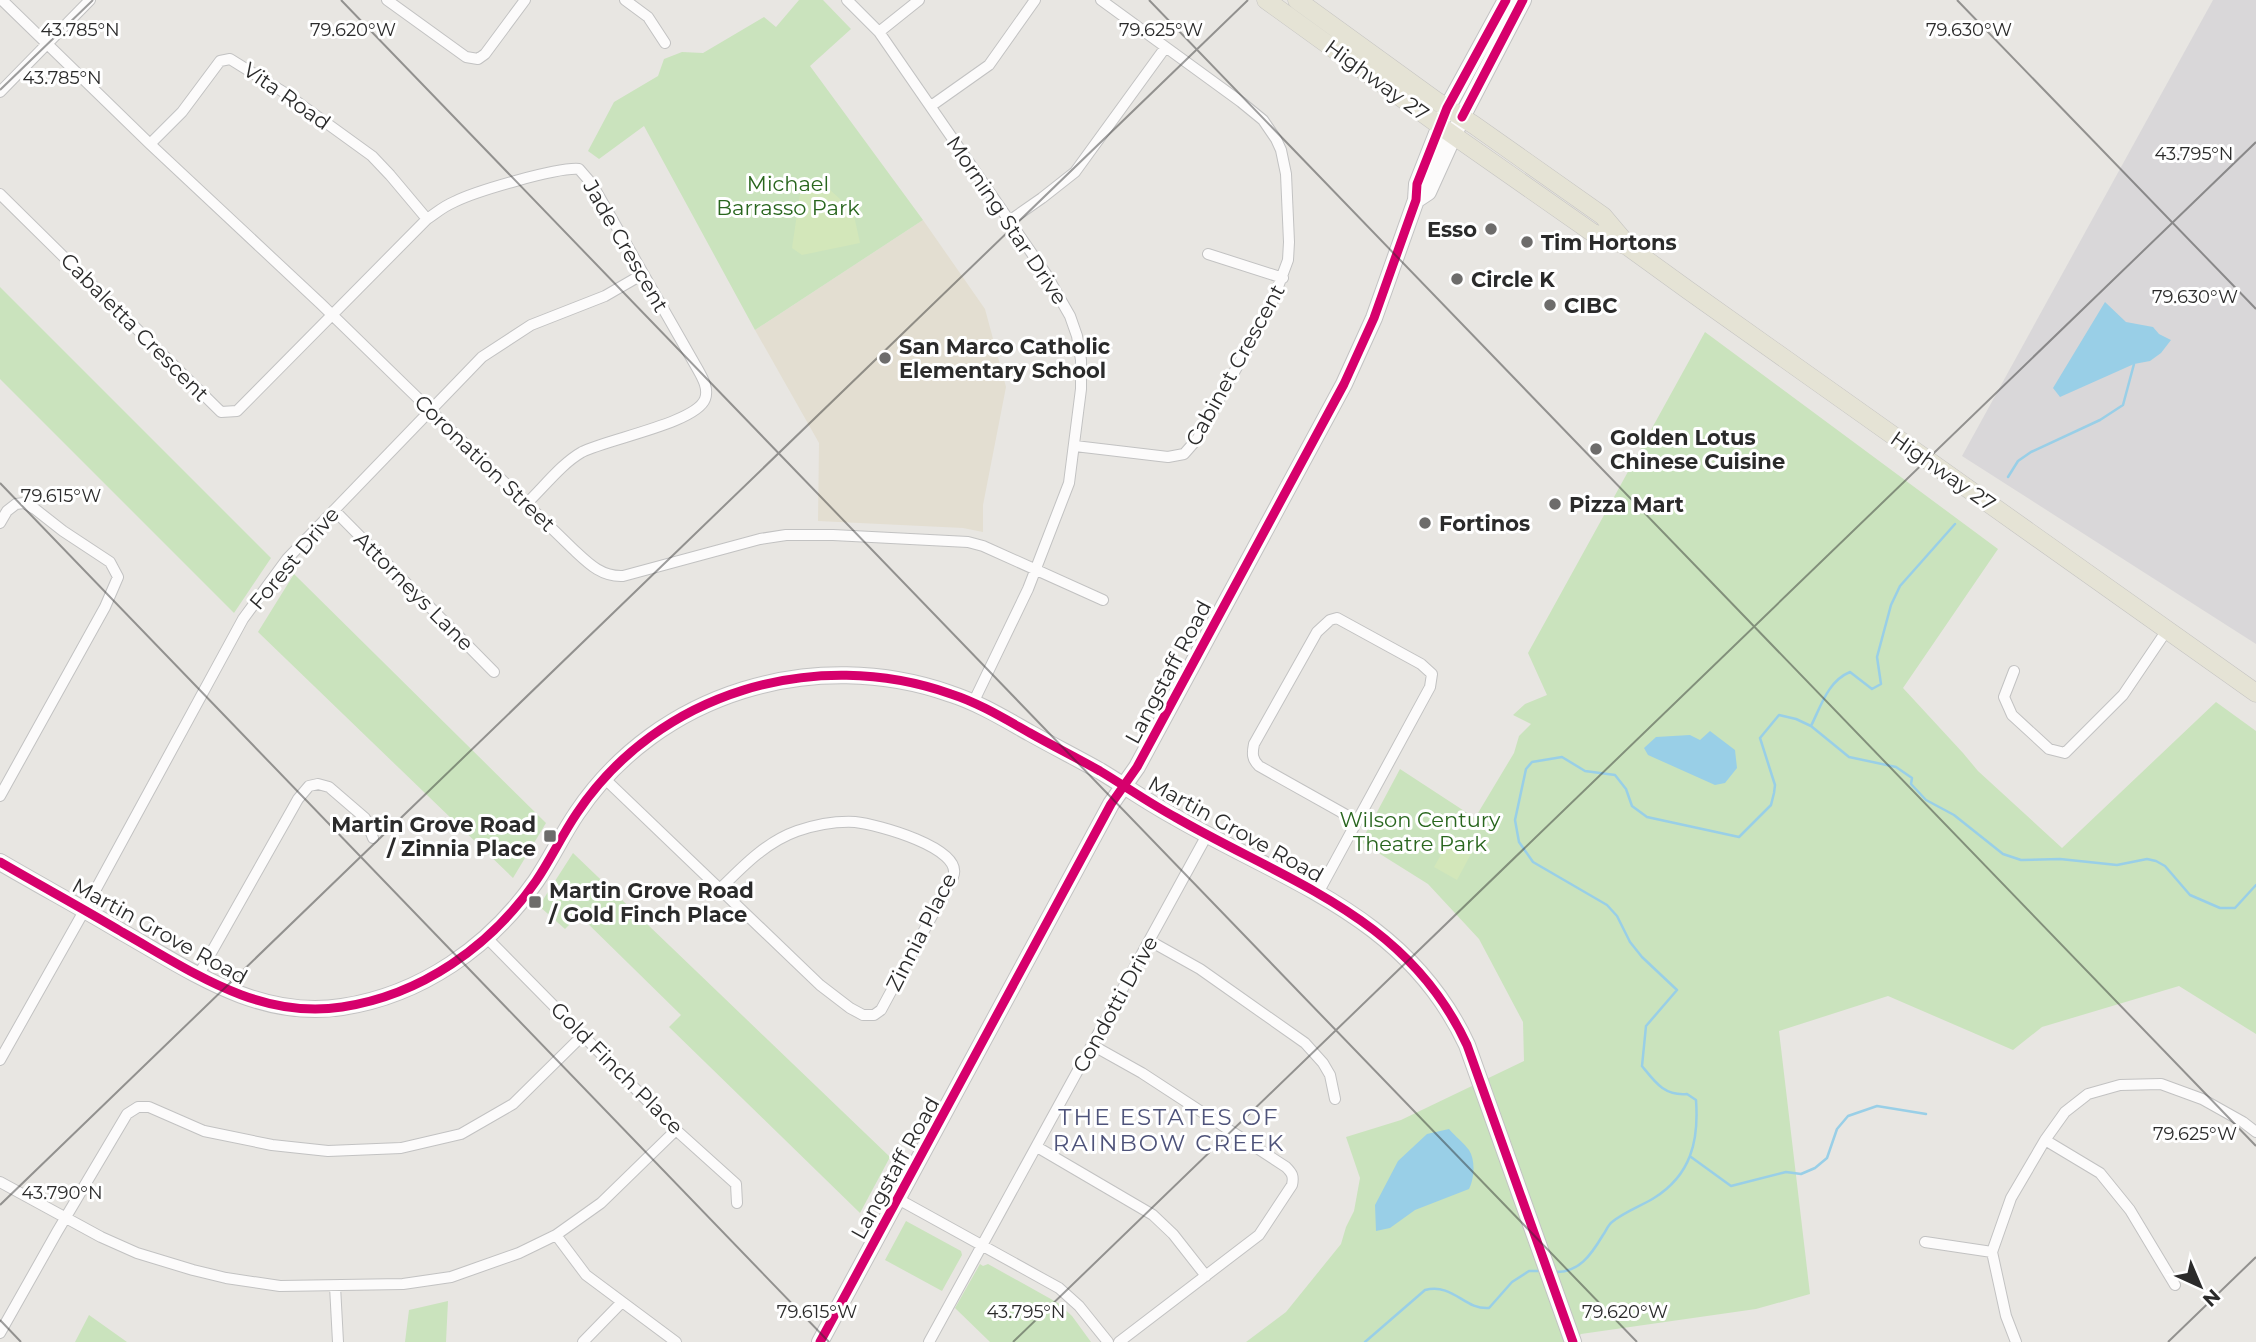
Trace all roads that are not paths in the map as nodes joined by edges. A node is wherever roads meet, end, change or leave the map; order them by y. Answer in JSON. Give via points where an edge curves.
{"nodes":[{"id":1,"x":2,"y":0,"type":"edge"},
{"id":2,"x":90,"y":0,"type":"edge"},
{"id":3,"x":387,"y":0,"type":"edge"},
{"id":4,"x":525,"y":0,"type":"edge"},
{"id":5,"x":625,"y":0,"type":"edge"},
{"id":6,"x":847,"y":0,"type":"edge"},
{"id":7,"x":919,"y":0,"type":"edge"},
{"id":8,"x":1035,"y":0,"type":"edge"},
{"id":9,"x":1101,"y":0,"type":"edge"},
{"id":10,"x":1266,"y":0,"type":"edge"},
{"id":11,"x":1297,"y":0,"type":"edge"},
{"id":12,"x":1506,"y":0,"type":"edge"},
{"id":13,"x":1524,"y":0,"type":"edge"},
{"id":14,"x":879,"y":32,"type":"junction"},
{"id":15,"x":665,"y":43,"type":"dead end"},
{"id":16,"x":47,"y":44,"type":"junction"},
{"id":17,"x":1165,"y":48,"type":"junction"},
{"id":18,"x":0,"y":92,"type":"edge"},
{"id":19,"x":931,"y":106,"type":"junction"},
{"id":20,"x":1455,"y":112,"type":"junction"},
{"id":21,"x":1446,"y":130,"type":"junction"},
{"id":22,"x":150,"y":144,"type":"junction"},
{"id":23,"x":0,"y":194,"type":"edge"},
{"id":24,"x":427,"y":219,"type":"junction"},
{"id":25,"x":1009,"y":221,"type":"junction"},
{"id":26,"x":1630,"y":248,"type":"junction"},
{"id":27,"x":1208,"y":254,"type":"dead end"},
{"id":28,"x":643,"y":274,"type":"junction"},
{"id":29,"x":1283,"y":278,"type":"junction"},
{"id":30,"x":333,"y":315,"type":"junction"},
{"id":31,"x":430,"y":410,"type":"junction"},
{"id":32,"x":1075,"y":446,"type":"junction"},
{"id":33,"x":526,"y":504,"type":"junction"},
{"id":34,"x":334,"y":510,"type":"junction"},
{"id":35,"x":0,"y":523,"type":"edge"},
{"id":36,"x":1036,"y":570,"type":"junction"},
{"id":37,"x":1103,"y":600,"type":"dead end"},
{"id":38,"x":2167,"y":630,"type":"junction"},
{"id":39,"x":2014,"y":671,"type":"dead end"},
{"id":40,"x":494,"y":672,"type":"dead end"},
{"id":41,"x":2256,"y":693,"type":"edge"},
{"id":42,"x":973,"y":703,"type":"junction"},
{"id":43,"x":605,"y":779,"type":"junction"},
{"id":44,"x":1124,"y":786,"type":"junction"},
{"id":45,"x":0,"y":796,"type":"edge"},
{"id":46,"x":1357,"y":821,"type":"junction"},
{"id":47,"x":1207,"y":835,"type":"junction"},
{"id":48,"x":373,"y":838,"type":"dead end"},
{"id":49,"x":0,"y":862,"type":"edge"},
{"id":50,"x":720,"y":888,"type":"junction"},
{"id":51,"x":1318,"y":893,"type":"junction"},
{"id":52,"x":84,"y":911,"type":"junction"},
{"id":53,"x":486,"y":937,"type":"junction"},
{"id":54,"x":1150,"y":941,"type":"junction"},
{"id":55,"x":198,"y":975,"type":"junction"},
{"id":56,"x":584,"y":1034,"type":"junction"},
{"id":57,"x":1092,"y":1045,"type":"junction"},
{"id":58,"x":0,"y":1060,"type":"edge"},
{"id":59,"x":1335,"y":1099,"type":"dead end"},
{"id":60,"x":676,"y":1129,"type":"junction"},
{"id":61,"x":2256,"y":1132,"type":"edge"},
{"id":62,"x":2045,"y":1140,"type":"junction"},
{"id":63,"x":1037,"y":1147,"type":"junction"},
{"id":64,"x":0,"y":1182,"type":"edge"},
{"id":65,"x":898,"y":1199,"type":"junction"},
{"id":66,"x":737,"y":1203,"type":"dead end"},
{"id":67,"x":65,"y":1218,"type":"junction"},
{"id":68,"x":556,"y":1235,"type":"junction"},
{"id":69,"x":1925,"y":1242,"type":"dead end"},
{"id":70,"x":982,"y":1245,"type":"junction"},
{"id":71,"x":1992,"y":1252,"type":"junction"},
{"id":72,"x":1206,"y":1276,"type":"junction"},
{"id":73,"x":2175,"y":1285,"type":"dead end"},
{"id":74,"x":335,"y":1286,"type":"junction"},
{"id":75,"x":621,"y":1303,"type":"junction"},
{"id":76,"x":0,"y":1333,"type":"edge"},
{"id":77,"x":338,"y":1342,"type":"edge"},
{"id":78,"x":583,"y":1342,"type":"edge"},
{"id":79,"x":676,"y":1342,"type":"edge"},
{"id":80,"x":820,"y":1342,"type":"edge"},
{"id":81,"x":929,"y":1342,"type":"edge"},
{"id":82,"x":1108,"y":1342,"type":"edge"},
{"id":83,"x":1119,"y":1342,"type":"edge"},
{"id":84,"x":1573,"y":1342,"type":"edge"},
{"id":85,"x":2016,"y":1342,"type":"edge"}],
"edges":[{"from":1,"to":16,"type":"street","name":"Coronation Street"},
{"from":2,"to":16,"type":"street"},
{"from":3,"to":4,"type":"street","via":[[466,57],[478,59]]},
{"from":5,"to":15,"type":"street","via":[[649,17]]},
{"from":6,"to":14,"type":"street","name":"Morning Star Drive"},
{"from":7,"to":14,"type":"street"},
{"from":8,"to":19,"type":"street","via":[[989,65]]},
{"from":9,"to":17,"type":"street","name":"Cabinet Crescent"},
{"from":10,"to":21,"type":"main road","name":"Highway 27"},
{"from":11,"to":20,"type":"main road","name":"Highway 27"},
{"from":12,"to":20,"type":"street","name":"Langstaff Road"},
{"from":13,"to":20,"type":"street","name":"Langstaff Road"},
{"from":14,"to":19,"type":"street","name":"Morning Star Drive"},
{"from":16,"to":18,"type":"street"},
{"from":16,"to":22,"type":"street","name":"Coronation Street"},
{"from":17,"to":25,"type":"street","via":[[1075,172]]},
{"from":17,"to":29,"type":"street","name":"Cabinet Crescent","via":[[1253,111],[1276,139],[1284,162],[1287,201],[1289,242]]},
{"from":19,"to":25,"type":"street","name":"Morning Star Drive"},
{"from":20,"to":21,"type":"street","name":"Langstaff Road"},
{"from":20,"to":26,"type":"main road","name":"Highway 27","via":[[1602,216]]},
{"from":21,"to":26,"type":"main road","name":"Highway 27","via":[[1593,233]]},
{"from":21,"to":44,"type":"street","name":"Langstaff Road","via":[[1417,184],[1416,200],[1374,318],[1344,384]]},
{"from":22,"to":24,"type":"street","name":"Vita Road","via":[[182,112],[220,61],[230,59],[372,156]]},
{"from":22,"to":30,"type":"street","name":"Coronation Street"},
{"from":23,"to":30,"type":"street","name":"Cabaletta Crescent","via":[[221,412],[237,411]]},
{"from":24,"to":28,"type":"street","name":"Jade Crescent","via":[[463,198],[562,169],[579,169]]},
{"from":24,"to":30,"type":"street","name":"Jade Crescent"},
{"from":25,"to":32,"type":"street","name":"Morning Star Drive","via":[[1057,291],[1074,326],[1082,373]]},
{"from":26,"to":38,"type":"main road","name":"Highway 27"},
{"from":27,"to":29,"type":"street"},
{"from":28,"to":31,"type":"street","name":"Forest Drive","via":[[510,338],[482,357]]},
{"from":28,"to":33,"type":"street","name":"Jade Crescent","via":[[705,383],[701,406],[667,424],[579,454]]},
{"from":29,"to":32,"type":"street","name":"Cabinet Crescent","via":[[1198,438],[1184,454],[1168,457]]},
{"from":30,"to":31,"type":"street","name":"Coronation Street"},
{"from":31,"to":33,"type":"street","name":"Coronation Street"},
{"from":31,"to":34,"type":"street","name":"Forest Drive"},
{"from":32,"to":36,"type":"street","name":"Morning Star Drive","via":[[1066,492]]},
{"from":33,"to":36,"type":"street","name":"Coronation Street","via":[[598,571],[612,576],[639,573],[760,539],[805,534],[968,542]]},
{"from":34,"to":40,"type":"street","name":"Attorneys Lane"},
{"from":34,"to":52,"type":"street","name":"Forest Drive","via":[[288,559],[243,619]]},
{"from":35,"to":45,"type":"street","via":[[7,511],[24,503],[110,562],[118,577]]},
{"from":36,"to":37,"type":"street"},
{"from":36,"to":42,"type":"street","name":"Morning Star Drive"},
{"from":38,"to":39,"type":"street","via":[[2123,695],[2065,752],[2049,749],[2012,715],[2004,696]]},
{"from":38,"to":41,"type":"main road","name":"Highway 27"},
{"from":42,"to":43,"type":"street","name":"Martin Grove Road","via":[[916,683],[875,676],[812,676],[768,683],[716,699],[672,722],[636,748]]},
{"from":42,"to":44,"type":"street","name":"Martin Grove Road"},
{"from":43,"to":50,"type":"street","name":"Zinnia Place"},
{"from":43,"to":53,"type":"street","name":"Martin Grove Road","via":[[579,810],[523,898]]},
{"from":44,"to":47,"type":"street","name":"Martin Grove Road"},
{"from":44,"to":65,"type":"street","name":"Langstaff Road"},
{"from":46,"to":46,"type":"street","via":[[1433,680],[1421,664],[1337,618],[1317,632],[1252,753],[1259,766]]},
{"from":46,"to":51,"type":"street"},
{"from":47,"to":51,"type":"street","name":"Martin Grove Road"},
{"from":47,"to":54,"type":"street","name":"Condotti Drive"},
{"from":48,"to":55,"type":"street","via":[[365,818],[329,787],[309,786]]},
{"from":49,"to":52,"type":"street","name":"Martin Grove Road"},
{"from":50,"to":50,"type":"street","name":"Zinnia Place","via":[[820,985],[869,1016],[881,1010],[955,867],[944,856],[892,829],[853,822],[812,827],[779,839]]},
{"from":51,"to":84,"type":"street","name":"Martin Grove Road","via":[[1390,941],[1444,1001],[1467,1045]]},
{"from":52,"to":55,"type":"street","name":"Martin Grove Road"},
{"from":52,"to":58,"type":"street","name":"Forest Drive"},
{"from":53,"to":55,"type":"street","name":"Martin Grove Road","via":[[459,960],[415,985],[336,1008],[311,1010],[257,1002]]},
{"from":53,"to":56,"type":"street","name":"Gold Finch Place"},
{"from":54,"to":57,"type":"street","name":"Condotti Drive"},
{"from":54,"to":59,"type":"street","via":[[1200,969],[1305,1043],[1330,1075]]},
{"from":56,"to":60,"type":"street","name":"Gold Finch Place"},
{"from":56,"to":67,"type":"street","via":[[513,1104],[461,1134],[401,1148],[328,1151],[272,1145],[204,1130],[149,1107],[138,1107],[127,1114]]},
{"from":57,"to":63,"type":"street","name":"Condotti Drive"},
{"from":57,"to":72,"type":"street","via":[[1293,1174],[1292,1185],[1259,1235]]},
{"from":60,"to":66,"type":"street","name":"Gold Finch Place","via":[[736,1184]]},
{"from":60,"to":68,"type":"street","via":[[601,1203]]},
{"from":61,"to":62,"type":"street","via":[[2202,1099],[2161,1084],[2120,1085],[2088,1094],[2065,1112]]},
{"from":62,"to":71,"type":"street","via":[[2011,1198]]},
{"from":62,"to":73,"type":"street","via":[[2100,1173],[2130,1210]]},
{"from":63,"to":70,"type":"street","name":"Condotti Drive"},
{"from":63,"to":72,"type":"street","via":[[1153,1215]]},
{"from":64,"to":67,"type":"street"},
{"from":65,"to":70,"type":"street"},
{"from":65,"to":80,"type":"street","name":"Langstaff Road"},
{"from":67,"to":74,"type":"street","via":[[137,1253],[226,1278],[280,1286]]},
{"from":67,"to":76,"type":"street"},
{"from":68,"to":74,"type":"street","via":[[451,1277]]},
{"from":68,"to":75,"type":"street","via":[[586,1275]]},
{"from":69,"to":71,"type":"street"},
{"from":70,"to":81,"type":"street","name":"Condotti Drive"},
{"from":70,"to":82,"type":"street","via":[[1070,1296]]},
{"from":71,"to":85,"type":"street"},
{"from":72,"to":83,"type":"street"},
{"from":74,"to":77,"type":"street"},
{"from":75,"to":78,"type":"street"},
{"from":75,"to":79,"type":"street"}]}
